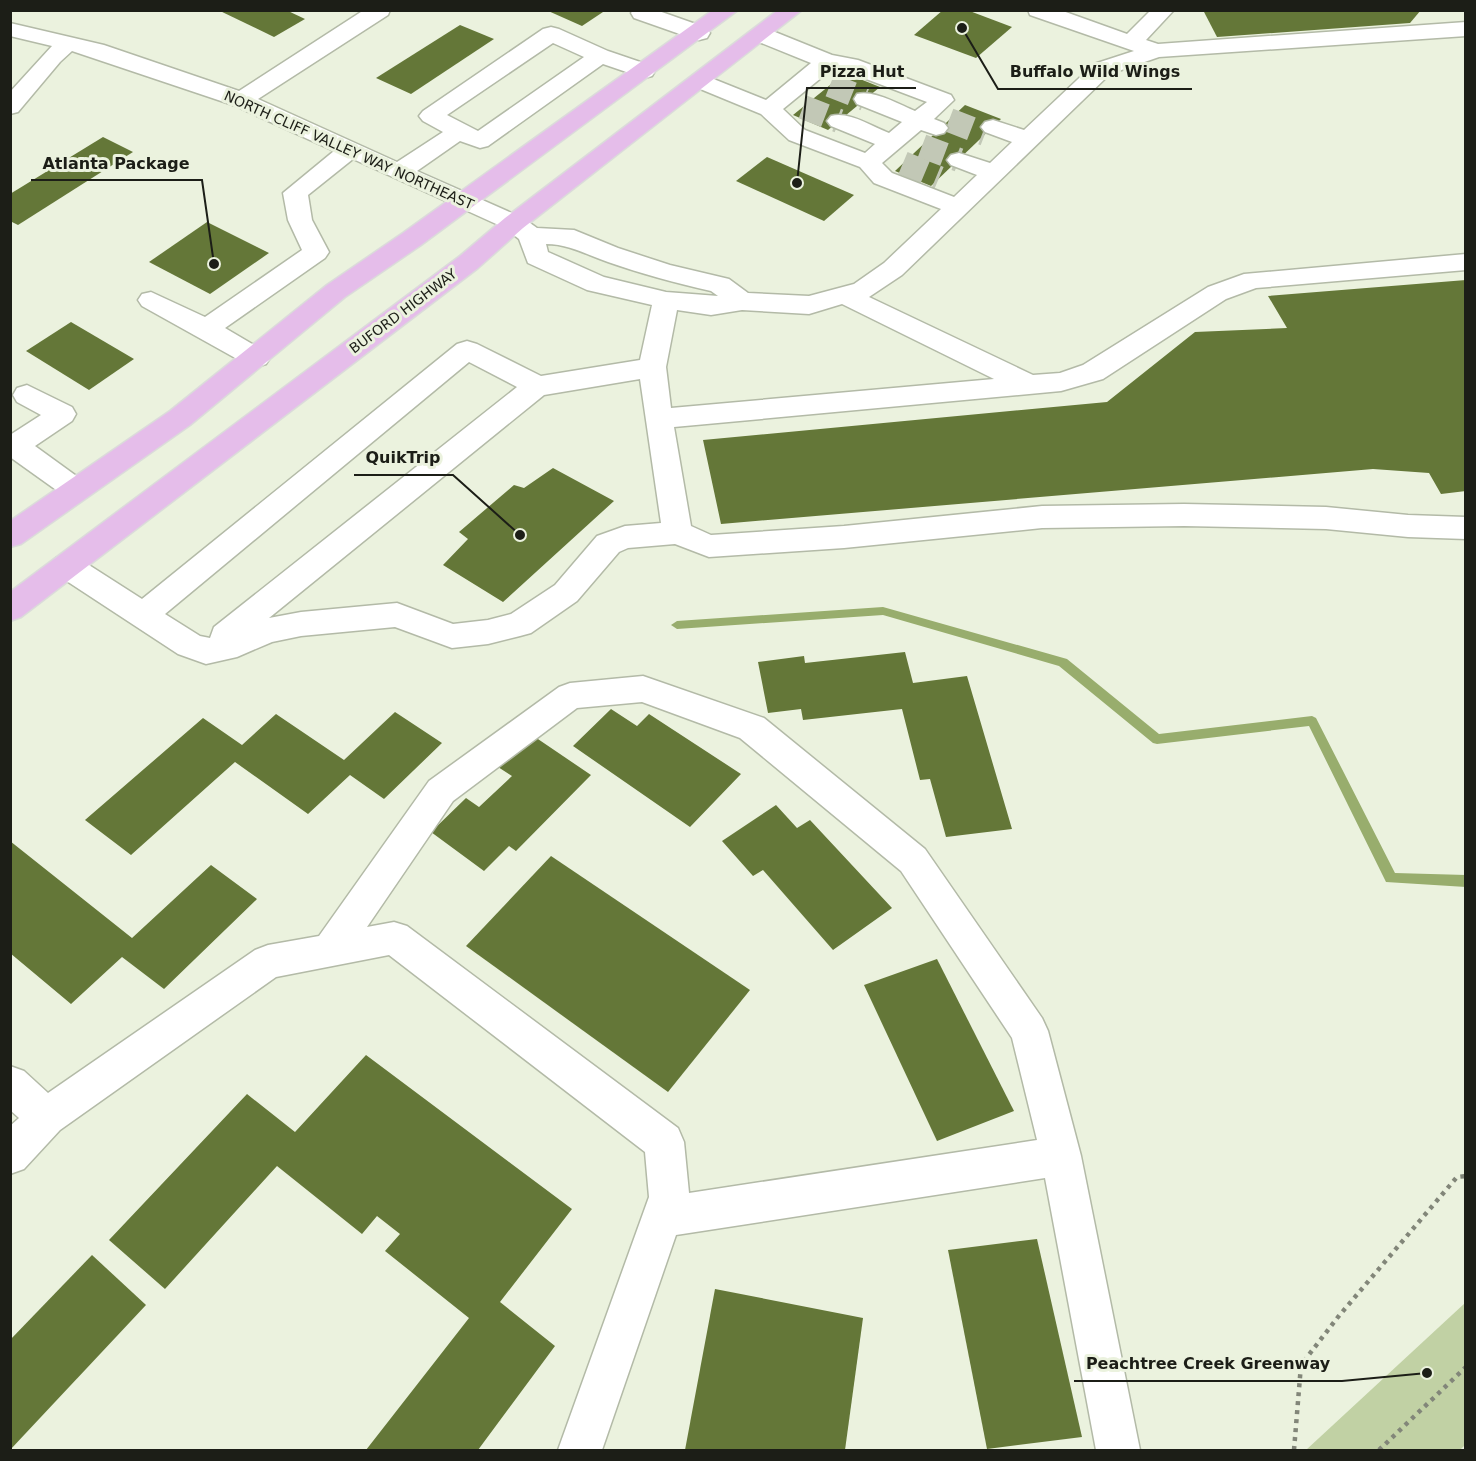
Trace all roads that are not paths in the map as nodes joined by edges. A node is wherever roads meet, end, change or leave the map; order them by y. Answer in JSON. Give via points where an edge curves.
{"nodes":[{"id":1,"x":380,"y":10,"type":"edge"},
{"id":2,"x":645,"y":10,"type":"edge"},
{"id":3,"x":728,"y":10,"type":"edge"},
{"id":4,"x":792,"y":10,"type":"edge"},
{"id":5,"x":1038,"y":10,"type":"edge"},
{"id":6,"x":1164,"y":10,"type":"edge"},
{"id":7,"x":10,"y":29,"type":"edge"},
{"id":8,"x":1466,"y":29,"type":"edge"},
{"id":9,"x":699,"y":33,"type":"junction"},
{"id":10,"x":762,"y":35,"type":"junction"},
{"id":11,"x":1130,"y":42,"type":"junction"},
{"id":12,"x":67,"y":44,"type":"junction"},
{"id":13,"x":1156,"y":51,"type":"junction"},
{"id":14,"x":600,"y":56,"type":"junction"},
{"id":15,"x":827,"y":61,"type":"junction"},
{"id":16,"x":644,"y":71,"type":"junction"},
{"id":17,"x":807,"y":78,"type":"junction"},
{"id":18,"x":701,"y":81,"type":"junction"},
{"id":19,"x":830,"y":85,"type":"tunnel mouth"},
{"id":20,"x":866,"y":99,"type":"tunnel mouth"},
{"id":21,"x":241,"y":100,"type":"junction"},
{"id":22,"x":785,"y":105,"type":"junction"},
{"id":23,"x":10,"y":107,"type":"edge"},
{"id":24,"x":938,"y":117,"type":"junction"},
{"id":25,"x":839,"y":120,"type":"tunnel mouth"},
{"id":26,"x":459,"y":130,"type":"junction"},
{"id":27,"x":985,"y":135,"type":"dead end"},
{"id":28,"x":351,"y":149,"type":"junction"},
{"id":29,"x":895,"y":151,"type":"junction"},
{"id":30,"x":949,"y":169,"type":"tunnel mouth"},
{"id":31,"x":996,"y":171,"type":"junction"},
{"id":32,"x":399,"y":172,"type":"junction"},
{"id":33,"x":464,"y":201,"type":"junction"},
{"id":34,"x":522,"y":230,"type":"junction"},
{"id":35,"x":1466,"y":262,"type":"edge"},
{"id":36,"x":844,"y":295,"type":"junction"},
{"id":37,"x":151,"y":300,"type":"dead end"},
{"id":38,"x":666,"y":300,"type":"junction"},
{"id":39,"x":742,"y":302,"type":"junction"},
{"id":40,"x":206,"y":329,"type":"junction"},
{"id":41,"x":256,"y":358,"type":"junction"},
{"id":42,"x":652,"y":368,"type":"junction"},
{"id":43,"x":1030,"y":385,"type":"junction"},
{"id":44,"x":537,"y":386,"type":"junction"},
{"id":45,"x":27,"y":395,"type":"dead end"},
{"id":46,"x":659,"y":419,"type":"junction"},
{"id":47,"x":76,"y":490,"type":"junction"},
{"id":48,"x":1466,"y":528,"type":"edge"},
{"id":49,"x":677,"y":533,"type":"junction"},
{"id":50,"x":10,"y":536,"type":"edge"},
{"id":51,"x":67,"y":566,"type":"junction"},
{"id":52,"x":10,"y":609,"type":"edge"},
{"id":53,"x":143,"y":615,"type":"junction"},
{"id":54,"x":206,"y":651,"type":"junction"},
{"id":55,"x":330,"y":950,"type":"junction"},
{"id":56,"x":10,"y":1084,"type":"edge"},
{"id":57,"x":46,"y":1117,"type":"junction"},
{"id":58,"x":10,"y":1155,"type":"edge"},
{"id":59,"x":1061,"y":1156,"type":"junction"},
{"id":60,"x":662,"y":1217,"type":"junction"},
{"id":61,"x":580,"y":1450,"type":"edge"},
{"id":62,"x":1118,"y":1450,"type":"edge"}],
"edges":[{"from":1,"to":21,"type":"street"},
{"from":2,"to":9,"type":"street","via":[[642,12]]},
{"from":3,"to":9,"type":"main road"},
{"from":4,"to":10,"type":"main road","name":"BUFORD HIGHWAY"},
{"from":5,"to":11,"type":"street"},
{"from":6,"to":11,"type":"street"},
{"from":7,"to":12,"type":"street","name":"NORTH CLIFF VALLEY WAY NORTHEAST"},
{"from":8,"to":13,"type":"street"},
{"from":9,"to":16,"type":"main road"},
{"from":10,"to":15,"type":"street"},
{"from":10,"to":18,"type":"main road","name":"BUFORD HIGHWAY"},
{"from":11,"to":13,"type":"street"},
{"from":12,"to":21,"type":"street","name":"NORTH CLIFF VALLEY WAY NORTHEAST","via":[[96,50]]},
{"from":12,"to":23,"type":"street"},
{"from":13,"to":31,"type":"street","via":[[1102,69]]},
{"from":14,"to":16,"type":"street"},
{"from":14,"to":26,"type":"street","via":[[480,141]]},
{"from":14,"to":26,"type":"street","via":[[551,34],[431,116]]},
{"from":15,"to":17,"type":"street"},
{"from":15,"to":24,"type":"street","via":[[850,65],[943,100]]},
{"from":16,"to":33,"type":"main road"},
{"from":17,"to":19,"type":"street"},
{"from":17,"to":22,"type":"street"},
{"from":18,"to":22,"type":"street"},
{"from":18,"to":34,"type":"main road","name":"BUFORD HIGHWAY"},
{"from":20,"to":24,"type":"street"},
{"from":21,"to":28,"type":"street","name":"NORTH CLIFF VALLEY WAY NORTHEAST"},
{"from":22,"to":29,"type":"street","via":[[797,135]]},
{"from":24,"to":29,"type":"street"},
{"from":25,"to":29,"type":"street"},
{"from":26,"to":32,"type":"street"},
{"from":27,"to":31,"type":"street"},
{"from":28,"to":32,"type":"street","name":"NORTH CLIFF VALLEY WAY NORTHEAST"},
{"from":28,"to":40,"type":"street","via":[[295,193],[300,220],[316,252]]},
{"from":29,"to":31,"type":"street","via":[[883,178]]},
{"from":30,"to":31,"type":"street"},
{"from":31,"to":36,"type":"street","via":[[893,269],[863,290]]},
{"from":32,"to":33,"type":"street","name":"NORTH CLIFF VALLEY WAY NORTHEAST"},
{"from":33,"to":34,"type":"street","name":"NORTH CLIFF VALLEY WAY NORTHEAST"},
{"from":33,"to":41,"type":"main road","via":[[336,291]]},
{"from":34,"to":38,"type":"street","via":[[537,257],[596,284]]},
{"from":34,"to":39,"type":"street","via":[[565,236],[653,269],[720,285]]},
{"from":34,"to":51,"type":"main road","name":"BUFORD HIGHWAY","via":[[469,262]]},
{"from":35,"to":43,"type":"street","via":[[1253,280],[1217,293],[1093,372],[1061,382]]},
{"from":36,"to":39,"type":"street","via":[[808,305]]},
{"from":36,"to":43,"type":"street"},
{"from":37,"to":40,"type":"street"},
{"from":38,"to":39,"type":"street","via":[[711,306]]},
{"from":38,"to":42,"type":"street"},
{"from":40,"to":41,"type":"street"},
{"from":41,"to":47,"type":"main road","via":[[180,418]]},
{"from":42,"to":44,"type":"street"},
{"from":42,"to":46,"type":"street"},
{"from":43,"to":46,"type":"street"},
{"from":44,"to":53,"type":"street","via":[[467,350]]},
{"from":44,"to":54,"type":"street"},
{"from":45,"to":47,"type":"street","via":[[62,414],[15,446]]},
{"from":46,"to":49,"type":"street"},
{"from":47,"to":50,"type":"main road"},
{"from":48,"to":49,"type":"street","via":[[1326,518],[1185,515],[1042,517],[709,546]]},
{"from":49,"to":54,"type":"street","via":[[625,537],[608,544],[566,593],[520,624],[452,636],[397,615],[265,631],[237,645]]},
{"from":51,"to":52,"type":"main road","name":"BUFORD HIGHWAY"},
{"from":51,"to":53,"type":"street"},
{"from":53,"to":54,"type":"street","via":[[189,645]]},
{"from":55,"to":57,"type":"street","via":[[268,962]]},
{"from":55,"to":59,"type":"street","via":[[441,791],[570,696],[643,689],[752,728],[913,860],[1029,1030]]},
{"from":55,"to":60,"type":"street","via":[[394,938],[664,1142],[669,1197]]},
{"from":56,"to":57,"type":"street"},
{"from":57,"to":58,"type":"street"},
{"from":59,"to":60,"type":"street"},
{"from":59,"to":62,"type":"street"},
{"from":60,"to":61,"type":"street"}]}
